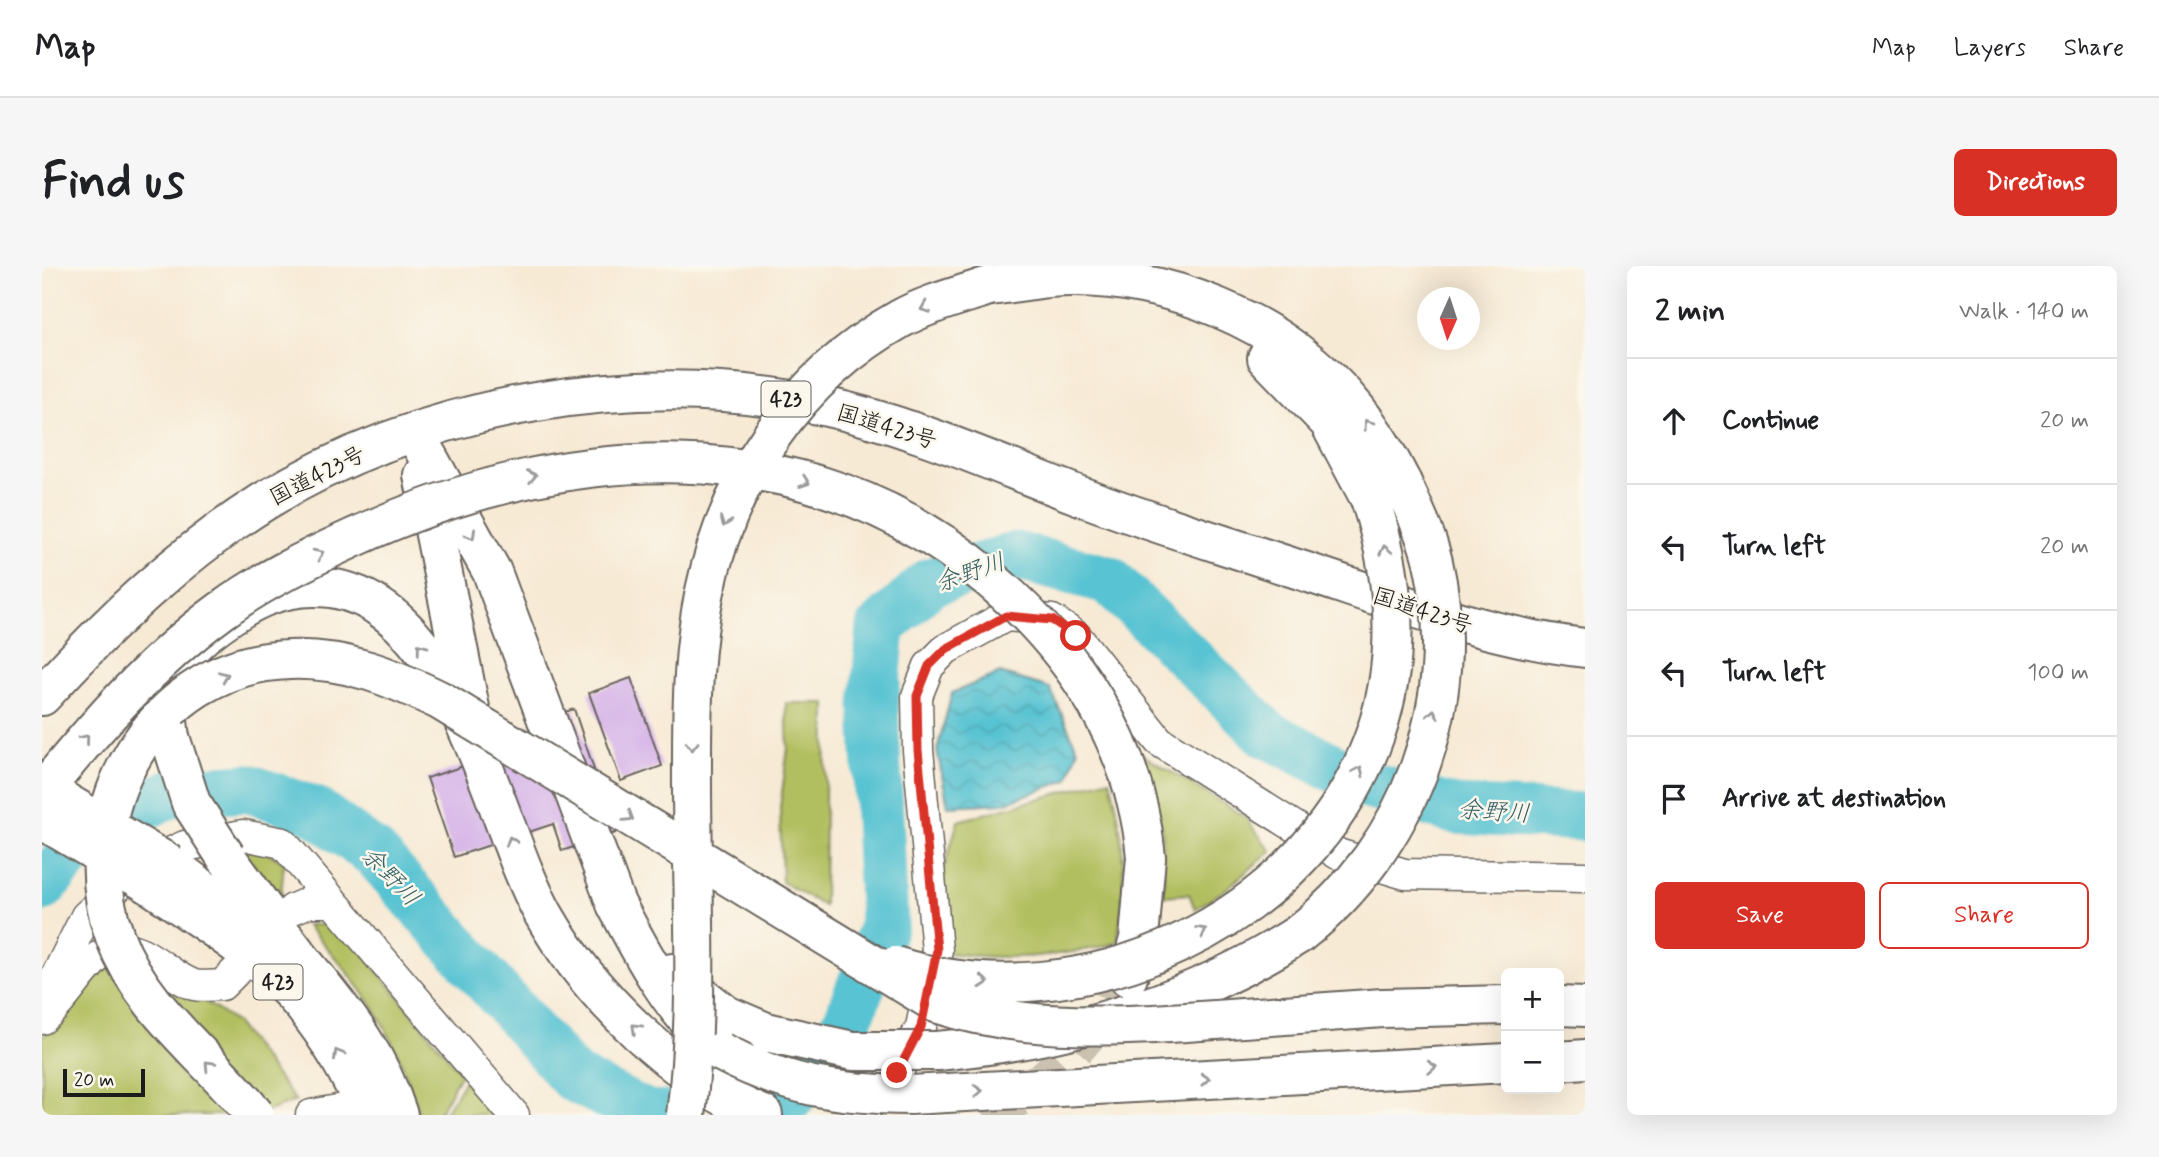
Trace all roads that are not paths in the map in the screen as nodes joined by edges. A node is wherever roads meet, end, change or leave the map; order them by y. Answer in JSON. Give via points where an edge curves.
{"nodes":[{"id":1,"x":414,"y":432,"type":"junction"},
{"id":2,"x":1386,"y":491,"type":"junction"},
{"id":3,"x":1585,"y":648,"type":"edge"},
{"id":4,"x":42,"y":696,"type":"edge"},
{"id":5,"x":478,"y":750,"type":"junction"},
{"id":6,"x":47,"y":805,"type":"edge"},
{"id":7,"x":160,"y":874,"type":"junction"},
{"id":8,"x":1585,"y":877,"type":"edge"},
{"id":9,"x":332,"y":902,"type":"junction"},
{"id":10,"x":616,"y":904,"type":"junction"},
{"id":11,"x":293,"y":909,"type":"dead end"},
{"id":12,"x":846,"y":950,"type":"junction"},
{"id":13,"x":235,"y":972,"type":"dead end"},
{"id":14,"x":313,"y":974,"type":"junction"},
{"id":15,"x":1128,"y":977,"type":"tunnel mouth"},
{"id":16,"x":42,"y":1005,"type":"edge"},
{"id":17,"x":1501,"y":1005,"type":"edge"},
{"id":18,"x":1564,"y":1006,"type":"edge"},
{"id":19,"x":1585,"y":1007,"type":"edge"},
{"id":20,"x":42,"y":1020,"type":"edge"},
{"id":21,"x":1585,"y":1059,"type":"edge"},
{"id":22,"x":1564,"y":1060,"type":"edge"},
{"id":23,"x":1501,"y":1063,"type":"edge"},
{"id":24,"x":355,"y":1112,"type":"edge"},
{"id":25,"x":255,"y":1115,"type":"edge"},
{"id":26,"x":311,"y":1115,"type":"edge"},
{"id":27,"x":398,"y":1115,"type":"edge"},
{"id":28,"x":513,"y":1115,"type":"edge"},
{"id":29,"x":687,"y":1115,"type":"edge"},
{"id":30,"x":763,"y":1115,"type":"edge"},
{"id":31,"x":860,"y":1115,"type":"edge"}],
"edges":[{"from":1,"to":3,"type":"highway","name":"国道423号","number":"423","via":[[529,404],[651,391],[712,391],[803,402],[877,420],[1124,512],[1483,629]]},
{"from":1,"to":4,"type":"highway","name":"国道423号","number":"423","via":[[354,454],[263,502],[177,563],[95,637]]},
{"from":1,"to":5,"type":"highway"},
{"from":1,"to":10,"type":"highway","one_way":true,"via":[[492,572]]},
{"from":10,"to":2,"type":"highway","one_way":true,"bridge":true,"via":[[642,942],[687,986],[726,1015],[766,1032],[853,1051],[1004,1045],[1160,1005],[1223,979],[1299,934],[1331,909],[1381,849],[1419,772],[1439,671],[1439,605],[1421,523]]},
{"from":12,"to":2,"type":"highway","one_way":true,"bridge":true,"via":[[914,972],[984,982],[1038,982],[1092,974],[1177,945],[1270,885],[1305,852],[1336,812],[1376,732],[1393,636],[1384,544]]},
{"from":2,"to":29,"type":"highway","one_way":true,"bridge":true,"via":[[1381,443],[1331,381],[1263,330],[1216,307],[1160,289],[1103,279],[1049,278],[989,286],[902,317],[827,370],[775,429],[733,501],[704,592],[692,718],[695,951]]},
{"from":5,"to":14,"type":"highway","one_way":true,"bridge":true,"via":[[438,673],[394,617],[345,590],[316,586],[263,596],[239,608],[179,661],[169,681],[165,707],[191,803]]},
{"from":30,"to":5,"type":"highway","one_way":true,"via":[[714,1093],[687,1073],[602,993],[546,918],[521,871]]},
{"from":6,"to":7,"type":"highway","number":"423","bridge":true},
{"from":6,"to":15,"type":"highway","one_way":true,"bridge":true,"via":[[101,720],[174,649],[222,610],[336,546],[399,516],[525,477],[596,465],[720,463],[787,476],[899,519],[1010,596],[1075,672],[1117,742],[1140,806],[1146,857],[1139,939]]},
{"from":7,"to":14,"type":"highway","number":"423","via":[[244,918]]},
{"from":24,"to":7,"type":"highway","number":"423","one_way":true,"via":[[334,1047],[301,1002]]},
{"from":8,"to":31,"type":"street","via":[[1405,874],[1338,854],[1159,741],[1076,636],[1052,620],[1006,616],[946,649],[929,666],[917,696],[937,950],[921,1027],[897,1073]]},
{"from":9,"to":11,"type":"street","via":[[309,902]]},
{"from":9,"to":16,"type":"street","via":[[284,844],[243,835],[185,846],[139,867],[86,916]]},
{"from":9,"to":28,"type":"street"},
{"from":10,"to":23,"type":"highway","one_way":true,"bridge":true,"via":[[684,1019],[721,1052],[759,1072],[826,1091],[910,1095]]},
{"from":12,"to":17,"type":"highway","bridge":true,"via":[[936,1003],[1007,1021],[1111,1025]]},
{"from":25,"to":12,"type":"highway","one_way":true,"bridge":true,"via":[[152,1003],[131,971],[110,918],[103,869],[103,837],[111,799],[140,741],[187,696],[253,665],[327,660],[405,683],[490,730]]},
{"from":13,"to":20,"type":"street","via":[[222,985],[195,985],[143,951],[117,950],[100,955],[59,1007]]},
{"from":14,"to":27,"type":"highway","number":"423","via":[[356,1026],[379,1064]]},
{"from":18,"to":19,"type":"highway"},
{"from":21,"to":22,"type":"highway"},
{"from":24,"to":26,"type":"street"}]}
